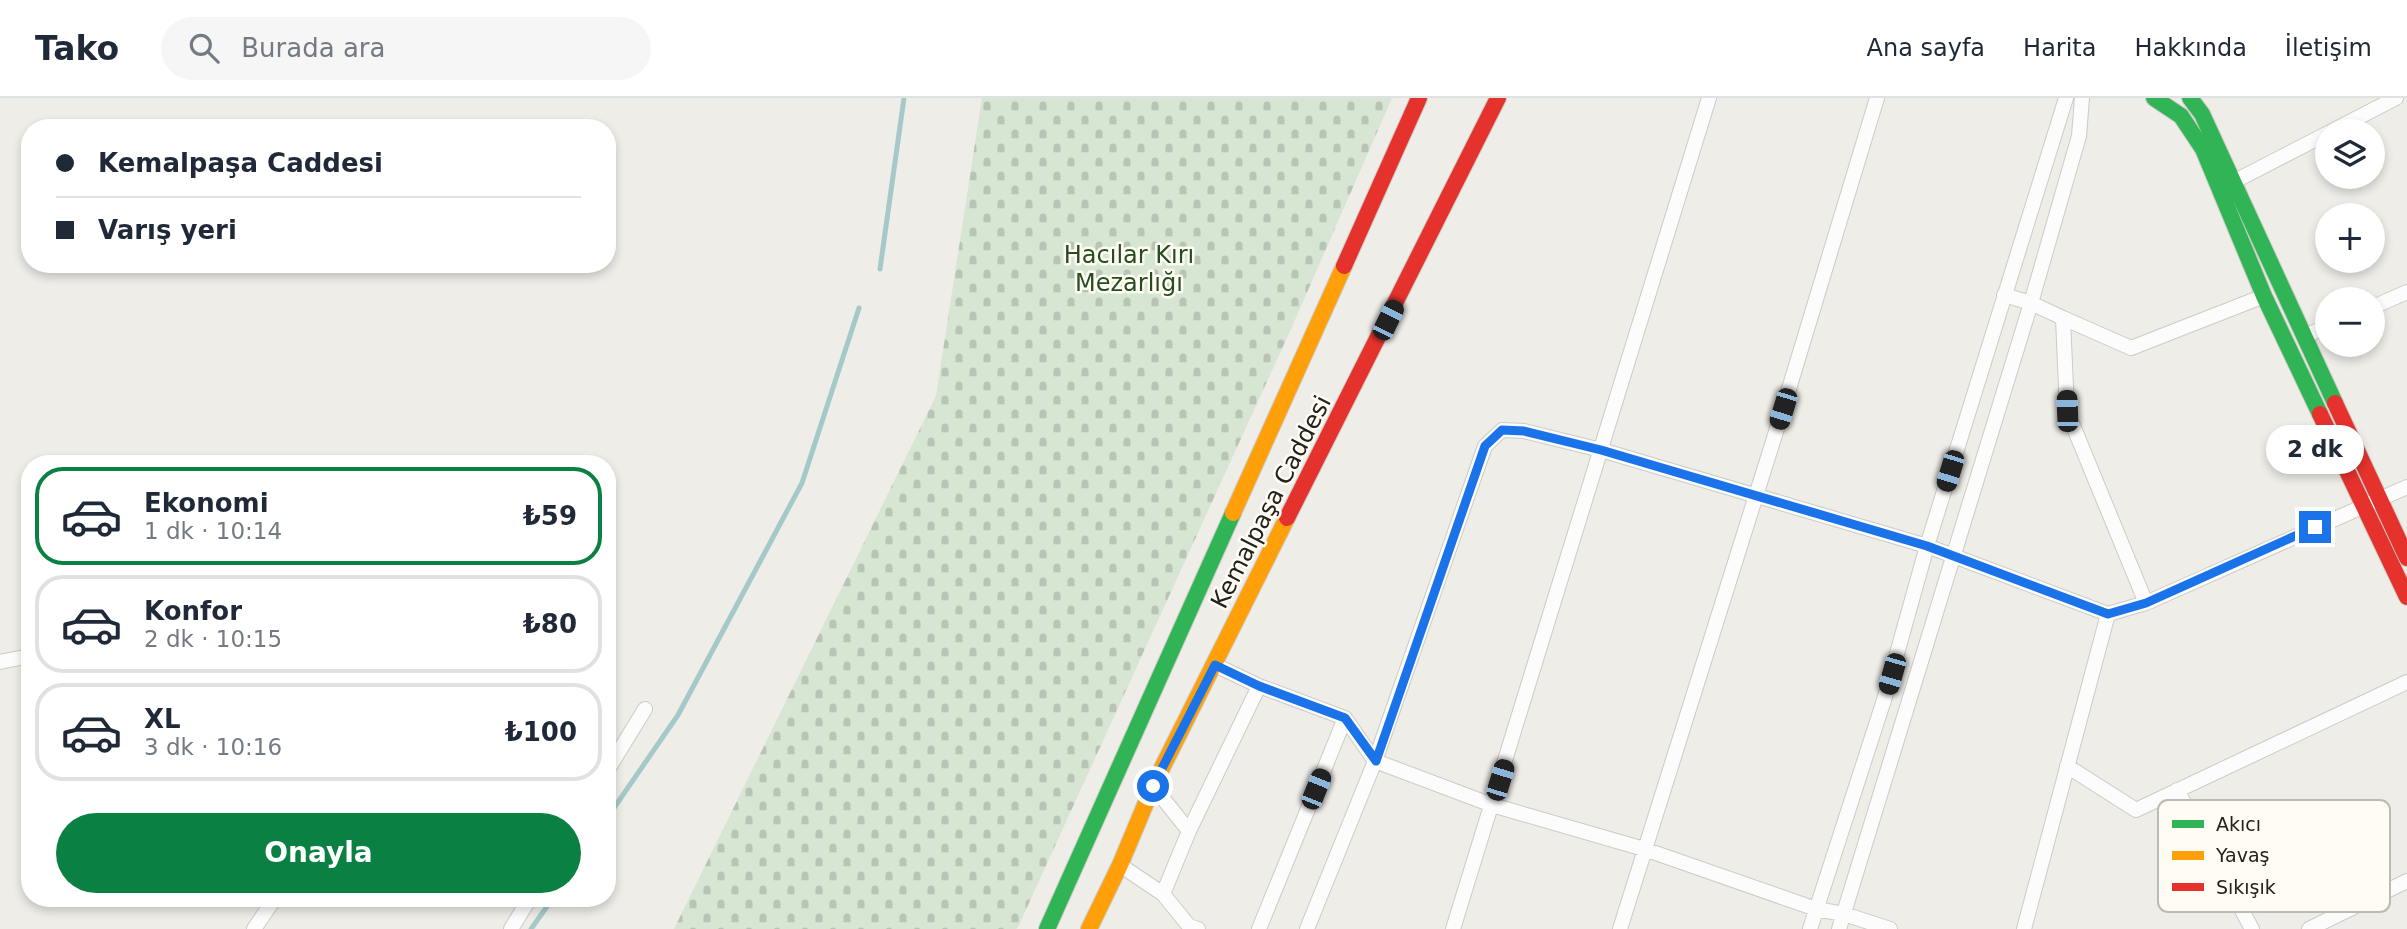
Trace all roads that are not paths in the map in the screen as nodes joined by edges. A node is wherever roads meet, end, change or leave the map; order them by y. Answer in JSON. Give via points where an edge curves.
{"nodes":[{"id":1,"x":1419,"y":98,"type":"edge"},
{"id":2,"x":1499,"y":98,"type":"edge"},
{"id":3,"x":1709,"y":98,"type":"edge"},
{"id":4,"x":1877,"y":98,"type":"edge"},
{"id":5,"x":2066,"y":98,"type":"edge"},
{"id":6,"x":2082,"y":98,"type":"edge"},
{"id":7,"x":2154,"y":98,"type":"edge"},
{"id":8,"x":2396,"y":98,"type":"edge"},
{"id":9,"x":2192,"y":99,"type":"edge"},
{"id":10,"x":2355,"y":119,"type":"edge"},
{"id":11,"x":2315,"y":140,"type":"edge"},
{"id":12,"x":2234,"y":182,"type":"junction"},
{"id":13,"x":2407,"y":292,"type":"edge"},
{"id":14,"x":2004,"y":295,"type":"junction"},
{"id":15,"x":2264,"y":296,"type":"junction"},
{"id":16,"x":2385,"y":302,"type":"edge"},
{"id":17,"x":2031,"y":303,"type":"junction"},
{"id":18,"x":2063,"y":318,"type":"junction"},
{"id":19,"x":2315,"y":332,"type":"edge"},
{"id":20,"x":2305,"y":336,"type":"junction"},
{"id":21,"x":1601,"y":450,"type":"junction"},
{"id":22,"x":2407,"y":488,"type":"edge"},
{"id":23,"x":1755,"y":496,"type":"junction"},
{"id":24,"x":2380,"y":500,"type":"junction"},
{"id":25,"x":2364,"y":506,"type":"junction"},
{"id":26,"x":1927,"y":546,"type":"junction"},
{"id":27,"x":1953,"y":555,"type":"junction"},
{"id":28,"x":2407,"y":558,"type":"edge"},
{"id":29,"x":2407,"y":597,"type":"edge"},
{"id":30,"x":2146,"y":603,"type":"junction"},
{"id":31,"x":2108,"y":614,"type":"junction"},
{"id":32,"x":21,"y":658,"type":"edge"},
{"id":33,"x":0,"y":662,"type":"edge"},
{"id":34,"x":1215,"y":665,"type":"junction"},
{"id":35,"x":2407,"y":682,"type":"edge"},
{"id":36,"x":1259,"y":686,"type":"junction"},
{"id":37,"x":645,"y":709,"type":"dead end"},
{"id":38,"x":1345,"y":718,"type":"junction"},
{"id":39,"x":616,"y":756,"type":"edge"},
{"id":40,"x":1376,"y":761,"type":"junction"},
{"id":41,"x":2067,"y":766,"type":"junction"},
{"id":42,"x":1153,"y":786,"type":"junction"},
{"id":43,"x":2177,"y":790,"type":"junction"},
{"id":44,"x":2182,"y":800,"type":"edge"},
{"id":45,"x":1492,"y":805,"type":"junction"},
{"id":46,"x":1189,"y":831,"type":"junction"},
{"id":47,"x":1644,"y":849,"type":"junction"},
{"id":48,"x":1120,"y":865,"type":"junction"},
{"id":49,"x":2407,"y":881,"type":"edge"},
{"id":50,"x":2390,"y":889,"type":"edge"},
{"id":51,"x":1163,"y":894,"type":"junction"},
{"id":52,"x":269,"y":907,"type":"edge"},
{"id":53,"x":524,"y":907,"type":"edge"},
{"id":54,"x":1816,"y":909,"type":"junction"},
{"id":55,"x":2243,"y":912,"type":"edge"},
{"id":56,"x":2344,"y":912,"type":"edge"},
{"id":57,"x":1844,"y":914,"type":"junction"},
{"id":58,"x":254,"y":929,"type":"edge"},
{"id":59,"x":511,"y":929,"type":"edge"},
{"id":60,"x":1047,"y":929,"type":"edge"},
{"id":61,"x":1089,"y":929,"type":"edge"},
{"id":62,"x":1198,"y":929,"type":"edge"},
{"id":63,"x":1259,"y":929,"type":"edge"},
{"id":64,"x":1307,"y":929,"type":"edge"},
{"id":65,"x":1454,"y":929,"type":"edge"},
{"id":66,"x":1620,"y":929,"type":"edge"},
{"id":67,"x":1810,"y":929,"type":"edge"},
{"id":68,"x":1839,"y":929,"type":"edge"},
{"id":69,"x":1889,"y":929,"type":"edge"},
{"id":70,"x":2024,"y":929,"type":"edge"},
{"id":71,"x":2252,"y":929,"type":"edge"},
{"id":72,"x":2309,"y":929,"type":"edge"}],
"edges":[{"from":1,"to":60,"type":"main road","name":"Kemalpaşa Caddesi"},
{"from":2,"to":34,"type":"main road","name":"Kemalpaşa Caddesi"},
{"from":3,"to":21,"type":"street"},
{"from":4,"to":23,"type":"street"},
{"from":5,"to":14,"type":"street"},
{"from":6,"to":17,"type":"street","via":[[2079,136]]},
{"from":7,"to":15,"type":"main road","via":[[2181,116],[2203,149]]},
{"from":8,"to":10,"type":"street"},
{"from":9,"to":12,"type":"main road"},
{"from":11,"to":12,"type":"street"},
{"from":12,"to":20,"type":"main road"},
{"from":13,"to":16,"type":"street"},
{"from":14,"to":17,"type":"street"},
{"from":14,"to":26,"type":"street"},
{"from":15,"to":18,"type":"street","via":[[2131,348]]},
{"from":15,"to":25,"type":"main road"},
{"from":17,"to":18,"type":"street"},
{"from":17,"to":27,"type":"street"},
{"from":18,"to":30,"type":"street","via":[[2067,411]]},
{"from":19,"to":20,"type":"street"},
{"from":20,"to":24,"type":"main road"},
{"from":21,"to":23,"type":"street"},
{"from":21,"to":40,"type":"street","via":[[1502,430],[1485,446]]},
{"from":21,"to":45,"type":"street"},
{"from":22,"to":24,"type":"street"},
{"from":23,"to":26,"type":"street"},
{"from":23,"to":47,"type":"street"},
{"from":24,"to":25,"type":"street"},
{"from":24,"to":28,"type":"main road"},
{"from":25,"to":29,"type":"main road"},
{"from":25,"to":30,"type":"street"},
{"from":26,"to":27,"type":"street"},
{"from":26,"to":54,"type":"street","via":[[1884,700]]},
{"from":27,"to":31,"type":"street"},
{"from":27,"to":57,"type":"street"},
{"from":30,"to":31,"type":"street"},
{"from":31,"to":41,"type":"street"},
{"from":32,"to":33,"type":"street"},
{"from":34,"to":36,"type":"street"},
{"from":34,"to":42,"type":"main road","name":"Kemalpaşa Caddesi"},
{"from":35,"to":43,"type":"street"},
{"from":36,"to":38,"type":"street"},
{"from":36,"to":46,"type":"street"},
{"from":37,"to":39,"type":"street"},
{"from":38,"to":40,"type":"street"},
{"from":38,"to":63,"type":"street"},
{"from":40,"to":45,"type":"street"},
{"from":40,"to":64,"type":"street"},
{"from":41,"to":43,"type":"street","via":[[2136,810]]},
{"from":41,"to":70,"type":"street"},
{"from":42,"to":46,"type":"street"},
{"from":42,"to":48,"type":"main road","name":"Kemalpaşa Caddesi"},
{"from":43,"to":44,"type":"street"},
{"from":45,"to":47,"type":"street"},
{"from":45,"to":65,"type":"street"},
{"from":46,"to":51,"type":"street"},
{"from":47,"to":54,"type":"street"},
{"from":47,"to":66,"type":"street"},
{"from":48,"to":51,"type":"street"},
{"from":48,"to":61,"type":"main road","name":"Kemalpaşa Caddesi"},
{"from":49,"to":50,"type":"street"},
{"from":51,"to":62,"type":"street","via":[[1189,926]]},
{"from":52,"to":58,"type":"street"},
{"from":53,"to":59,"type":"street"},
{"from":54,"to":57,"type":"street"},
{"from":54,"to":67,"type":"street"},
{"from":55,"to":71,"type":"street"},
{"from":56,"to":72,"type":"street"},
{"from":57,"to":68,"type":"street"},
{"from":57,"to":69,"type":"street"}]}
